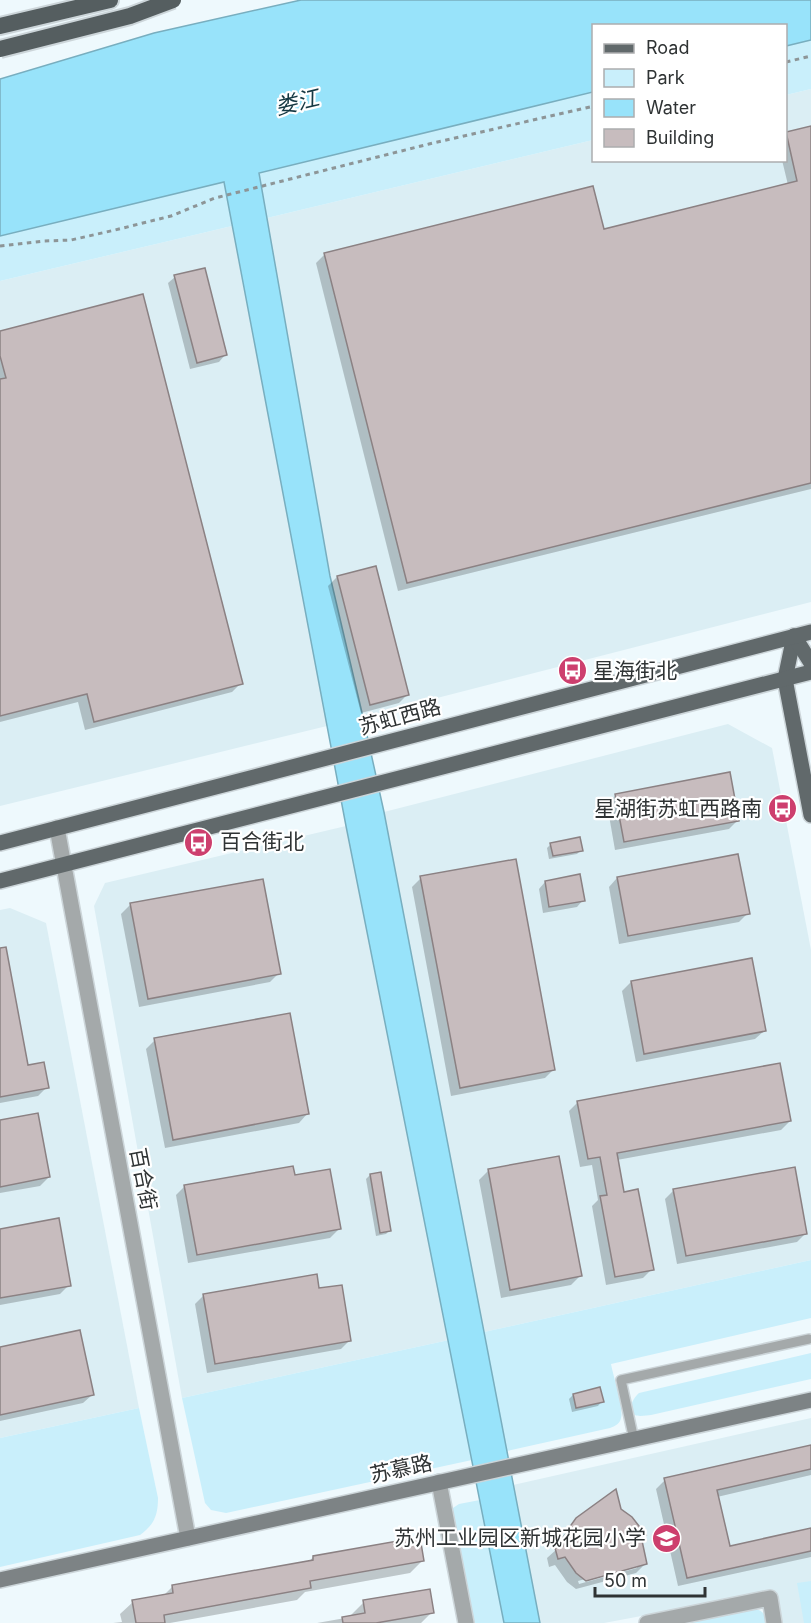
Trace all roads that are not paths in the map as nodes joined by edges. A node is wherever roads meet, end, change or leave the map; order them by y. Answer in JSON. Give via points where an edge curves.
{"nodes":[{"id":1,"x":110,"y":0,"type":"edge"},
{"id":2,"x":174,"y":0,"type":"edge"},
{"id":3,"x":0,"y":26,"type":"edge"},
{"id":4,"x":0,"y":41,"type":"edge"},
{"id":5,"x":0,"y":48,"type":"edge"},
{"id":6,"x":811,"y":632,"type":"edge"},
{"id":7,"x":794,"y":636,"type":"junction"},
{"id":8,"x":811,"y":663,"type":"edge"},
{"id":9,"x":811,"y":672,"type":"edge"},
{"id":10,"x":785,"y":679,"type":"junction"},
{"id":11,"x":811,"y":815,"type":"edge"},
{"id":12,"x":57,"y":828,"type":"junction"},
{"id":13,"x":0,"y":843,"type":"edge"},
{"id":14,"x":63,"y":865,"type":"junction"},
{"id":15,"x":0,"y":881,"type":"edge"},
{"id":16,"x":809,"y":1339,"type":"dead end"},
{"id":17,"x":811,"y":1400,"type":"edge"},
{"id":18,"x":634,"y":1440,"type":"junction"},
{"id":19,"x":439,"y":1482,"type":"junction"},
{"id":20,"x":188,"y":1538,"type":"junction"},
{"id":21,"x":0,"y":1580,"type":"edge"},
{"id":22,"x":466,"y":1623,"type":"edge"},
{"id":23,"x":647,"y":1623,"type":"edge"},
{"id":24,"x":774,"y":1623,"type":"edge"}],
"edges":[{"from":1,"to":3,"type":"highway"},
{"from":2,"to":4,"type":"main road"},
{"from":2,"to":5,"type":"highway","bridge":true,"via":[[130,16]]},
{"from":6,"to":7,"type":"main road","name":"苏虹西路"},
{"from":7,"to":8,"type":"main road"},
{"from":7,"to":10,"type":"main road"},
{"from":7,"to":12,"type":"main road","name":"苏虹西路"},
{"from":9,"to":10,"type":"main road"},
{"from":10,"to":11,"type":"main road"},
{"from":10,"to":14,"type":"main road"},
{"from":12,"to":13,"type":"main road","name":"苏虹西路"},
{"from":12,"to":14,"type":"street","name":"百合街"},
{"from":14,"to":15,"type":"main road"},
{"from":14,"to":20,"type":"street","name":"百合街"},
{"from":16,"to":18,"type":"lane","via":[[621,1380]]},
{"from":17,"to":18,"type":"main road","name":"苏慕路"},
{"from":18,"to":19,"type":"main road","name":"苏慕路"},
{"from":19,"to":20,"type":"main road","name":"苏慕路"},
{"from":19,"to":22,"type":"street"},
{"from":20,"to":21,"type":"main road","name":"苏慕路"},
{"from":23,"to":24,"type":"street","via":[[770,1598]]}]}
